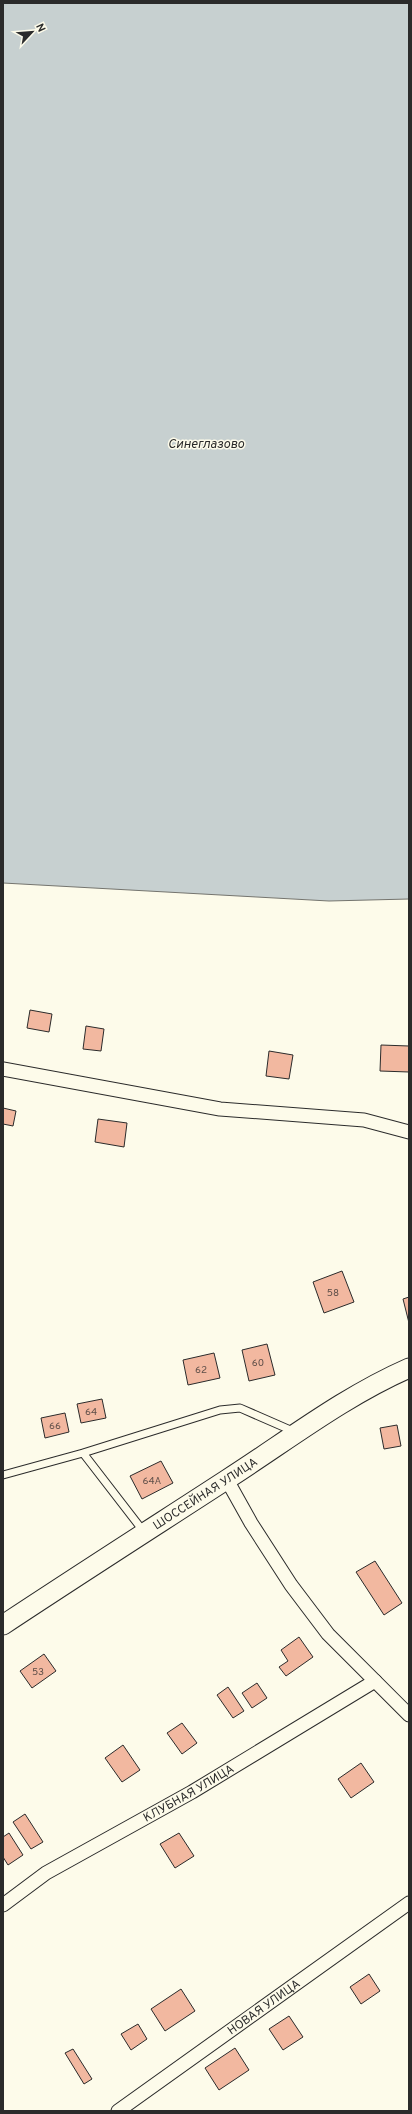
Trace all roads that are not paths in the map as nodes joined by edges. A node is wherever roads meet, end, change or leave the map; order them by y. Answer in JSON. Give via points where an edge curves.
{"nodes":[{"id":1,"x":3,"y":1068,"type":"edge"},
{"id":2,"x":409,"y":1132,"type":"edge"},
{"id":3,"x":409,"y":1368,"type":"edge"},
{"id":4,"x":296,"y":1432,"type":"junction"},
{"id":5,"x":83,"y":1453,"type":"junction"},
{"id":6,"x":3,"y":1475,"type":"edge"},
{"id":7,"x":227,"y":1480,"type":"junction"},
{"id":8,"x":144,"y":1532,"type":"junction"},
{"id":9,"x":3,"y":1625,"type":"edge"},
{"id":10,"x":375,"y":1681,"type":"junction"},
{"id":11,"x":409,"y":1715,"type":"edge"},
{"id":12,"x":409,"y":1903,"type":"edge"},
{"id":13,"x":3,"y":1905,"type":"edge"},
{"id":14,"x":118,"y":2111,"type":"edge"}],
"edges":[{"from":1,"to":2,"type":"street","via":[[220,1109],[364,1120]]},
{"from":3,"to":4,"type":"street","name":"ШОССЕЙНАЯ УЛИЦА","via":[[353,1396]]},
{"from":4,"to":5,"type":"lane","via":[[240,1408],[220,1410]]},
{"from":4,"to":7,"type":"street","name":"ШОССЕЙНАЯ УЛИЦА"},
{"from":5,"to":6,"type":"lane"},
{"from":5,"to":8,"type":"lane"},
{"from":7,"to":8,"type":"street","name":"ШОССЕЙНАЯ УЛИЦА"},
{"from":7,"to":10,"type":"street","via":[[291,1585],[328,1634]]},
{"from":8,"to":9,"type":"street","name":"ШОССЕЙНАЯ УЛИЦА"},
{"from":10,"to":11,"type":"street"},
{"from":10,"to":13,"type":"street","name":"КЛУБНАЯ УЛИЦА","via":[[192,1792],[46,1873]]},
{"from":12,"to":14,"type":"street","name":"НОВАЯ УЛИЦА"}]}
